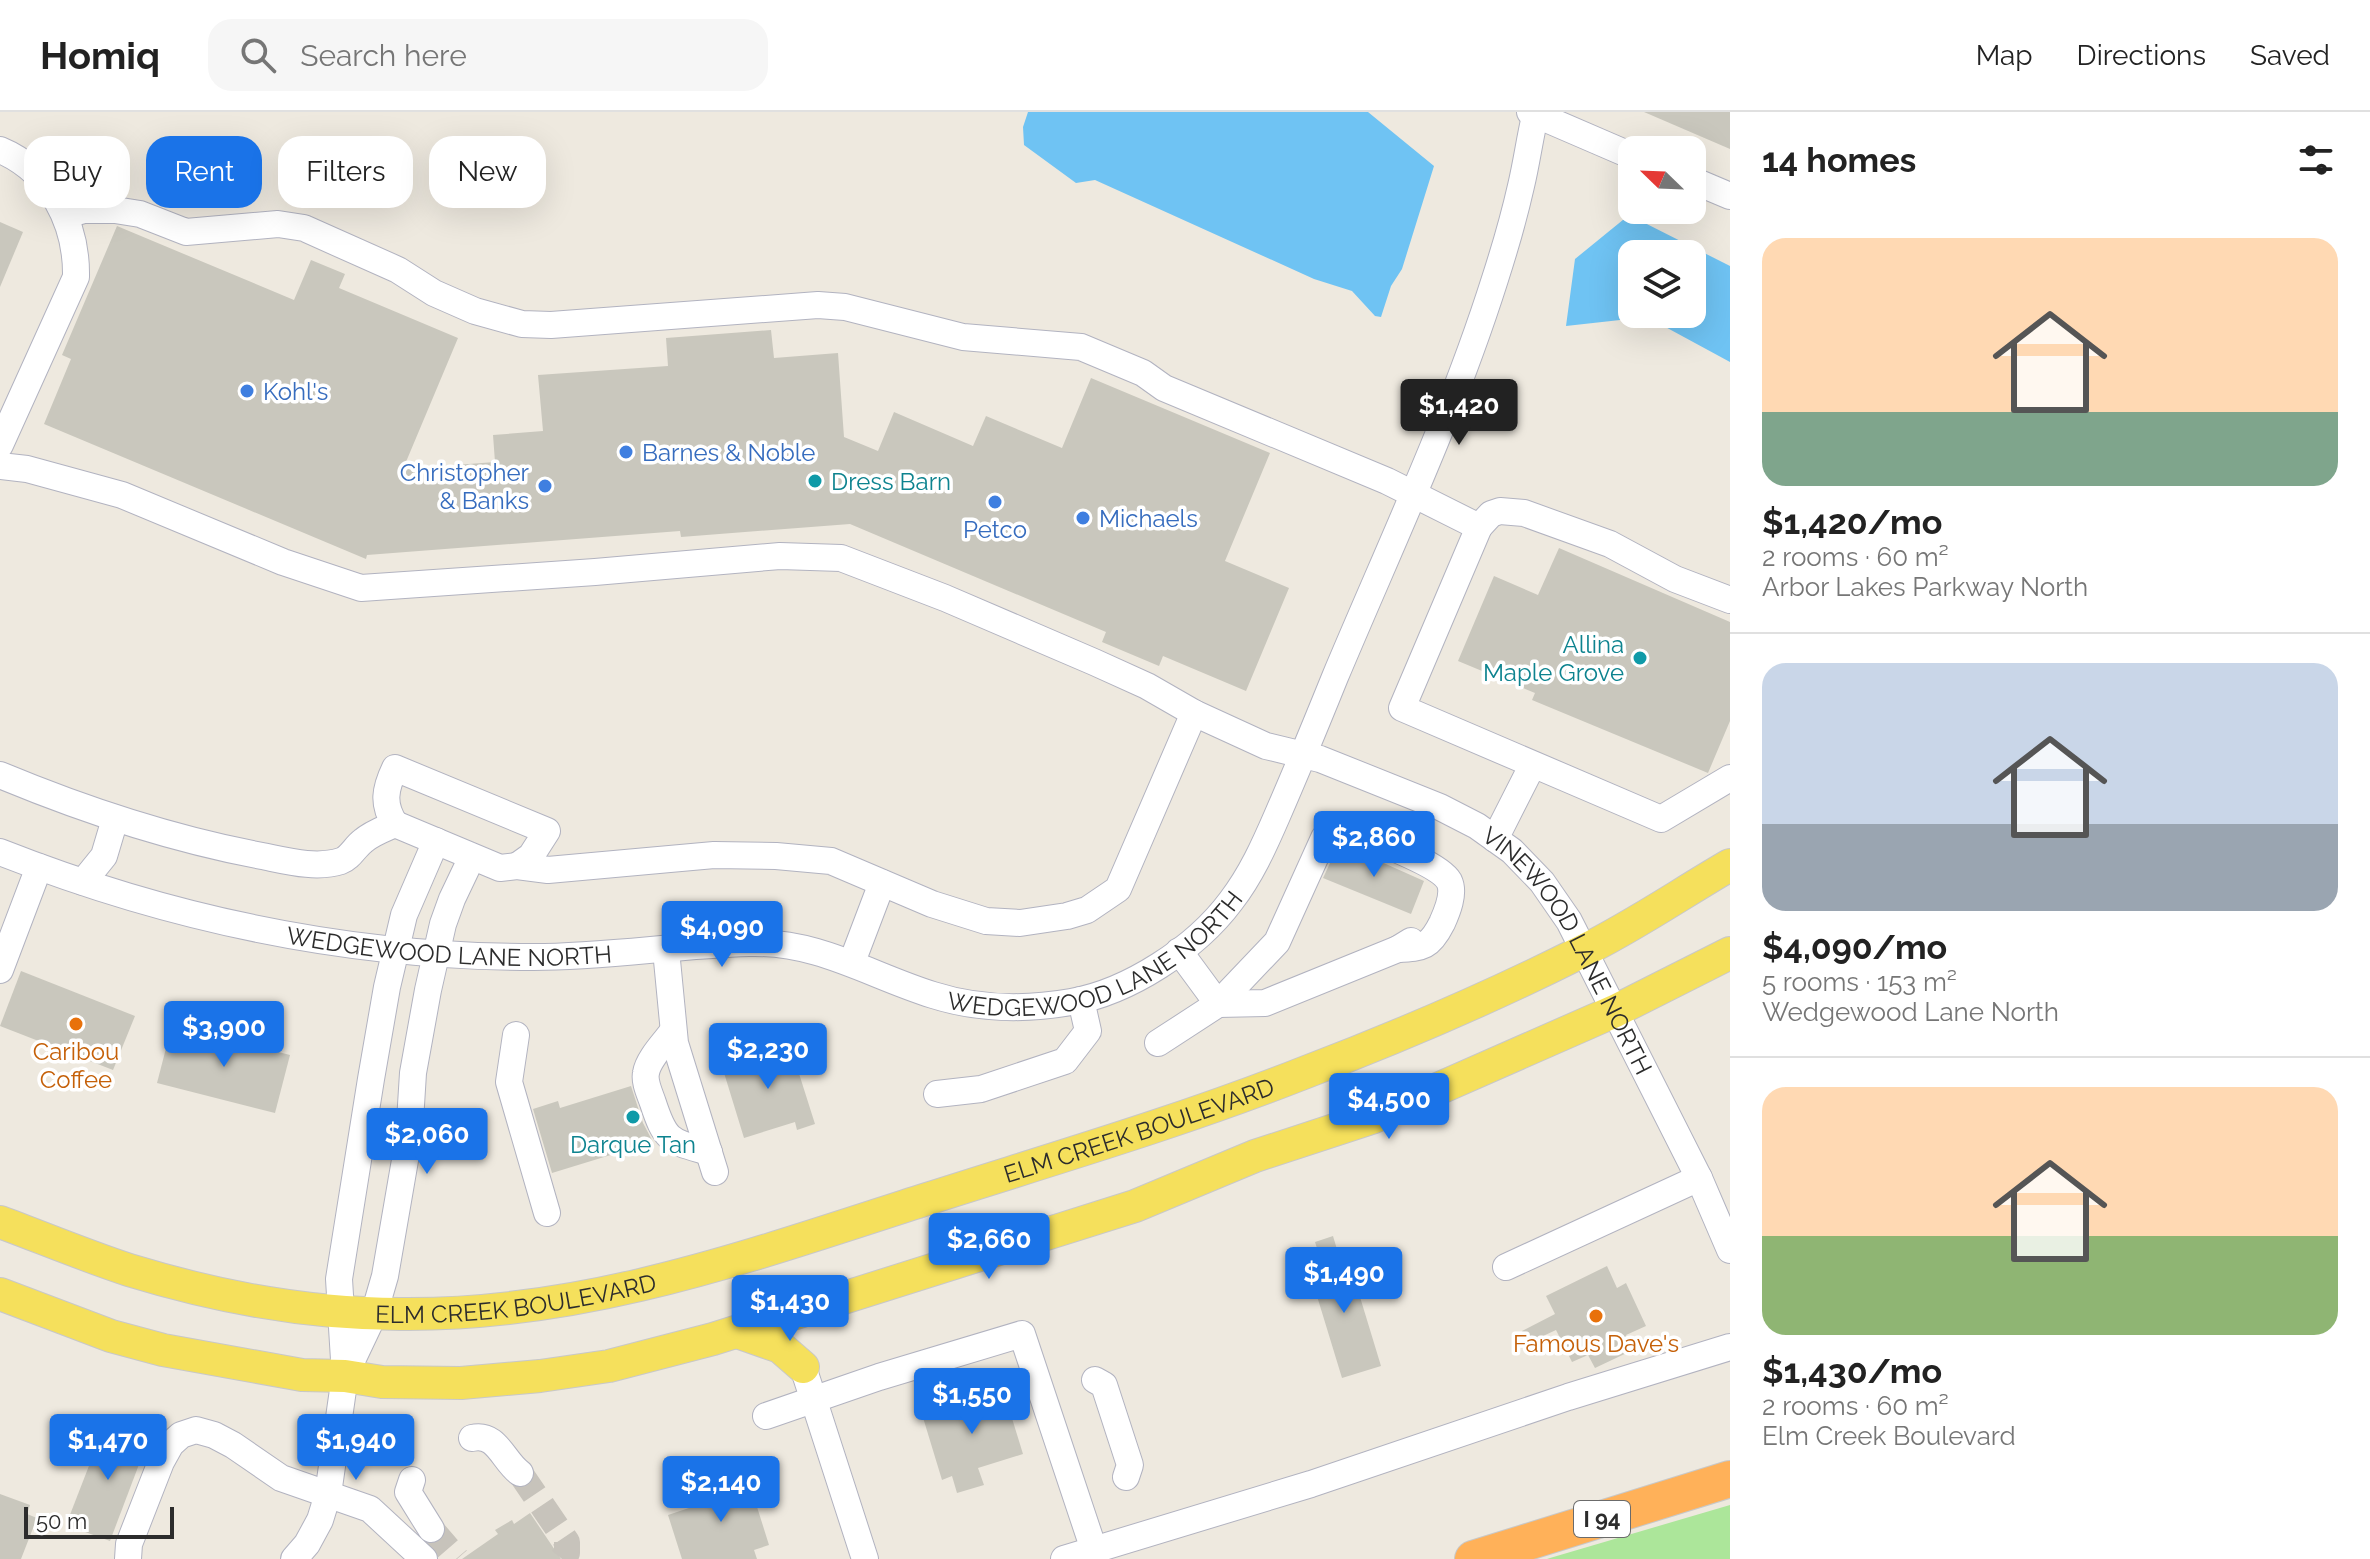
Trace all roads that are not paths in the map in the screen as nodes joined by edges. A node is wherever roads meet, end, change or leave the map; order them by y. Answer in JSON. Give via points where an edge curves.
{"nodes":[{"id":1,"x":1534,"y":112,"type":"edge"},
{"id":2,"x":0,"y":150,"type":"edge"},
{"id":3,"x":1618,"y":150,"type":"edge"},
{"id":4,"x":1706,"y":186,"type":"edge"},
{"id":5,"x":1730,"y":196,"type":"edge"},
{"id":6,"x":66,"y":215,"type":"junction"},
{"id":7,"x":0,"y":445,"type":"edge"},
{"id":8,"x":0,"y":466,"type":"edge"},
{"id":9,"x":1412,"y":493,"type":"junction"},
{"id":10,"x":1479,"y":527,"type":"junction"},
{"id":11,"x":1730,"y":600,"type":"edge"},
{"id":12,"x":1194,"y":713,"type":"junction"},
{"id":13,"x":1303,"y":755,"type":"junction"},
{"id":14,"x":1532,"y":766,"type":"junction"},
{"id":15,"x":0,"y":775,"type":"edge"},
{"id":16,"x":1730,"y":778,"type":"edge"},
{"id":17,"x":115,"y":819,"type":"junction"},
{"id":18,"x":395,"y":824,"type":"junction"},
{"id":19,"x":1495,"y":839,"type":"junction"},
{"id":20,"x":436,"y":841,"type":"junction"},
{"id":21,"x":0,"y":852,"type":"edge"},
{"id":22,"x":472,"y":857,"type":"junction"},
{"id":23,"x":1730,"y":865,"type":"edge"},
{"id":24,"x":517,"y":866,"type":"junction"},
{"id":25,"x":39,"y":867,"type":"junction"},
{"id":26,"x":83,"y":882,"type":"junction"},
{"id":27,"x":882,"y":883,"type":"junction"},
{"id":28,"x":666,"y":950,"type":"junction"},
{"id":29,"x":394,"y":951,"type":"junction"},
{"id":30,"x":1179,"y":951,"type":"junction"},
{"id":31,"x":1584,"y":951,"type":"junction"},
{"id":32,"x":1730,"y":953,"type":"edge"},
{"id":33,"x":436,"y":954,"type":"junction"},
{"id":34,"x":852,"y":962,"type":"junction"},
{"id":35,"x":0,"y":970,"type":"edge"},
{"id":36,"x":1081,"y":1000,"type":"junction"},
{"id":37,"x":1218,"y":1004,"type":"junction"},
{"id":38,"x":1615,"y":1011,"type":"junction"},
{"id":39,"x":673,"y":1031,"type":"junction"},
{"id":40,"x":516,"y":1035,"type":"dead end"},
{"id":41,"x":1158,"y":1043,"type":"dead end"},
{"id":42,"x":937,"y":1094,"type":"dead end"},
{"id":43,"x":1699,"y":1178,"type":"junction"},
{"id":44,"x":547,"y":1213,"type":"dead end"},
{"id":45,"x":0,"y":1222,"type":"edge"},
{"id":46,"x":1730,"y":1250,"type":"edge"},
{"id":47,"x":1506,"y":1267,"type":"dead end"},
{"id":48,"x":0,"y":1294,"type":"edge"},
{"id":49,"x":827,"y":1303,"type":"junction"},
{"id":50,"x":341,"y":1312,"type":"junction"},
{"id":51,"x":374,"y":1314,"type":"junction"},
{"id":52,"x":737,"y":1332,"type":"junction"},
{"id":53,"x":1730,"y":1347,"type":"edge"},
{"id":54,"x":803,"y":1367,"type":"junction"},
{"id":55,"x":345,"y":1376,"type":"junction"},
{"id":56,"x":1095,"y":1380,"type":"dead end"},
{"id":57,"x":813,"y":1401,"type":"junction"},
{"id":58,"x":766,"y":1416,"type":"dead end"},
{"id":59,"x":472,"y":1438,"type":"dead end"},
{"id":60,"x":520,"y":1473,"type":"tunnel mouth"},
{"id":61,"x":1126,"y":1477,"type":"dead end"},
{"id":62,"x":1730,"y":1479,"type":"edge"},
{"id":63,"x":412,"y":1480,"type":"dead end"},
{"id":64,"x":328,"y":1494,"type":"junction"},
{"id":65,"x":1094,"y":1550,"type":"junction"},
{"id":66,"x":413,"y":1555,"type":"edge"},
{"id":67,"x":128,"y":1559,"type":"edge"},
{"id":68,"x":294,"y":1559,"type":"edge"},
{"id":69,"x":865,"y":1559,"type":"edge"},
{"id":70,"x":1064,"y":1559,"type":"edge"},
{"id":71,"x":1473,"y":1559,"type":"edge"}],
"edges":[{"from":1,"to":3,"type":"street"},
{"from":1,"to":9,"type":"street","name":"WEDGEWOOD LANE NORTH","via":[[1522,184],[1495,279]]},
{"from":2,"to":6,"type":"street","via":[[21,158],[36,172]]},
{"from":4,"to":5,"type":"street"},
{"from":6,"to":7,"type":"street","via":[[77,254],[76,277]]},
{"from":6,"to":9,"type":"street","via":[[115,210],[186,232],[278,224],[304,228],[398,270],[434,293],[522,324],[818,305],[963,337],[1081,347],[1143,373],[1164,388]]},
{"from":8,"to":12,"type":"street","name":"VINEWOOD LANE NORTH","via":[[122,495],[283,562],[361,588],[780,556],[841,558],[1108,668]]},
{"from":9,"to":10,"type":"street"},
{"from":9,"to":13,"type":"street","name":"WEDGEWOOD LANE NORTH"},
{"from":10,"to":11,"type":"street","via":[[1500,511],[1524,513],[1610,544],[1675,579]]},
{"from":10,"to":14,"type":"street","via":[[1402,708]]},
{"from":12,"to":13,"type":"street","name":"VINEWOOD LANE NORTH","via":[[1266,746]]},
{"from":12,"to":27,"type":"street","via":[[1118,889],[1087,910],[1045,921],[986,921]]},
{"from":13,"to":19,"type":"street","name":"VINEWOOD LANE NORTH","via":[[1440,807]]},
{"from":13,"to":30,"type":"street","name":"WEDGEWOOD LANE NORTH","via":[[1244,883],[1216,919]]},
{"from":14,"to":16,"type":"street","via":[[1661,819]]},
{"from":14,"to":19,"type":"street"},
{"from":15,"to":17,"type":"street"},
{"from":17,"to":18,"type":"street","via":[[231,850],[320,865],[344,860],[363,840]]},
{"from":17,"to":26,"type":"street","via":[[104,856]]},
{"from":18,"to":20,"type":"street"},
{"from":18,"to":24,"type":"street","via":[[385,799],[395,768],[547,831],[531,856]]},
{"from":19,"to":31,"type":"street","name":"VINEWOOD LANE NORTH","via":[[1542,882]]},
{"from":20,"to":22,"type":"street"},
{"from":20,"to":29,"type":"street"},
{"from":21,"to":25,"type":"street","name":"WEDGEWOOD LANE NORTH"},
{"from":22,"to":24,"type":"street","via":[[500,868]]},
{"from":22,"to":33,"type":"street","via":[[452,899]]},
{"from":23,"to":31,"type":"main road","name":"ELM CREEK BOULEVARD"},
{"from":24,"to":27,"type":"street","via":[[548,870],[714,855],[776,856],[831,861]]},
{"from":25,"to":26,"type":"street","name":"WEDGEWOOD LANE NORTH"},
{"from":25,"to":35,"type":"street"},
{"from":26,"to":29,"type":"street","name":"WEDGEWOOD LANE NORTH","via":[[237,925]]},
{"from":27,"to":34,"type":"street"},
{"from":28,"to":33,"type":"street","name":"WEDGEWOOD LANE NORTH","via":[[539,957]]},
{"from":28,"to":34,"type":"street","name":"WEDGEWOOD LANE NORTH","via":[[761,942],[817,950]]},
{"from":28,"to":39,"type":"street"},
{"from":29,"to":33,"type":"street","name":"WEDGEWOOD LANE NORTH"},
{"from":29,"to":50,"type":"street","via":[[339,1279]]},
{"from":30,"to":36,"type":"street","name":"WEDGEWOOD LANE NORTH","via":[[1126,984]]},
{"from":30,"to":37,"type":"street"},
{"from":31,"to":38,"type":"street","name":"VINEWOOD LANE NORTH"},
{"from":31,"to":51,"type":"main road","name":"ELM CREEK BOULEVARD","via":[[1459,1010],[1299,1075],[702,1271],[589,1298],[489,1312]]},
{"from":32,"to":38,"type":"main road"},
{"from":33,"to":51,"type":"street","via":[[413,1073],[385,1276]]},
{"from":34,"to":36,"type":"street","name":"WEDGEWOOD LANE NORTH","via":[[933,995],[980,1006]]},
{"from":36,"to":42,"type":"street","via":[[1088,1031],[1065,1061],[981,1089]]},
{"from":37,"to":37,"type":"street","via":[[1277,942],[1331,829],[1344,828],[1435,867],[1449,882],[1451,896],[1434,939],[1421,948],[1398,949],[1265,1003]]},
{"from":37,"to":41,"type":"street"},
{"from":38,"to":43,"type":"street","name":"VINEWOOD LANE NORTH"},
{"from":38,"to":49,"type":"main road","via":[[1374,1117],[1255,1156],[1135,1206]]},
{"from":39,"to":39,"type":"street","via":[[712,1162],[664,1133],[646,1082],[649,1065]]},
{"from":40,"to":44,"type":"street","via":[[509,1082]]},
{"from":43,"to":46,"type":"street","name":"VINEWOOD LANE NORTH"},
{"from":43,"to":47,"type":"street"},
{"from":45,"to":50,"type":"main road","name":"ELM CREEK BOULEVARD","via":[[129,1270],[258,1303]]},
{"from":48,"to":55,"type":"main road","via":[[163,1350],[288,1373]]},
{"from":49,"to":52,"type":"main road"},
{"from":49,"to":54,"type":"main road","via":[[806,1334]]},
{"from":50,"to":51,"type":"main road","name":"ELM CREEK BOULEVARD"},
{"from":50,"to":55,"type":"street"},
{"from":51,"to":55,"type":"street"},
{"from":52,"to":54,"type":"main road","via":[[780,1347]]},
{"from":52,"to":55,"type":"main road","via":[[609,1366],[540,1376],[461,1383]]},
{"from":53,"to":65,"type":"street"},
{"from":54,"to":57,"type":"street"},
{"from":55,"to":64,"type":"street"},
{"from":56,"to":61,"type":"street","via":[[1104,1385],[1130,1465]]},
{"from":57,"to":58,"type":"street"},
{"from":57,"to":65,"type":"street","via":[[1022,1334]]},
{"from":57,"to":69,"type":"street"},
{"from":59,"to":60,"type":"street","via":[[495,1443]]},
{"from":62,"to":71,"type":"highway","number":"I 94"},
{"from":63,"to":66,"type":"street","via":[[411,1501],[438,1527]]},
{"from":64,"to":66,"type":"street","via":[[370,1509]]},
{"from":64,"to":67,"type":"street","via":[[281,1478],[214,1435],[196,1430],[171,1444],[161,1462]]},
{"from":64,"to":68,"type":"street","via":[[320,1520]]},
{"from":65,"to":70,"type":"street"}]}
